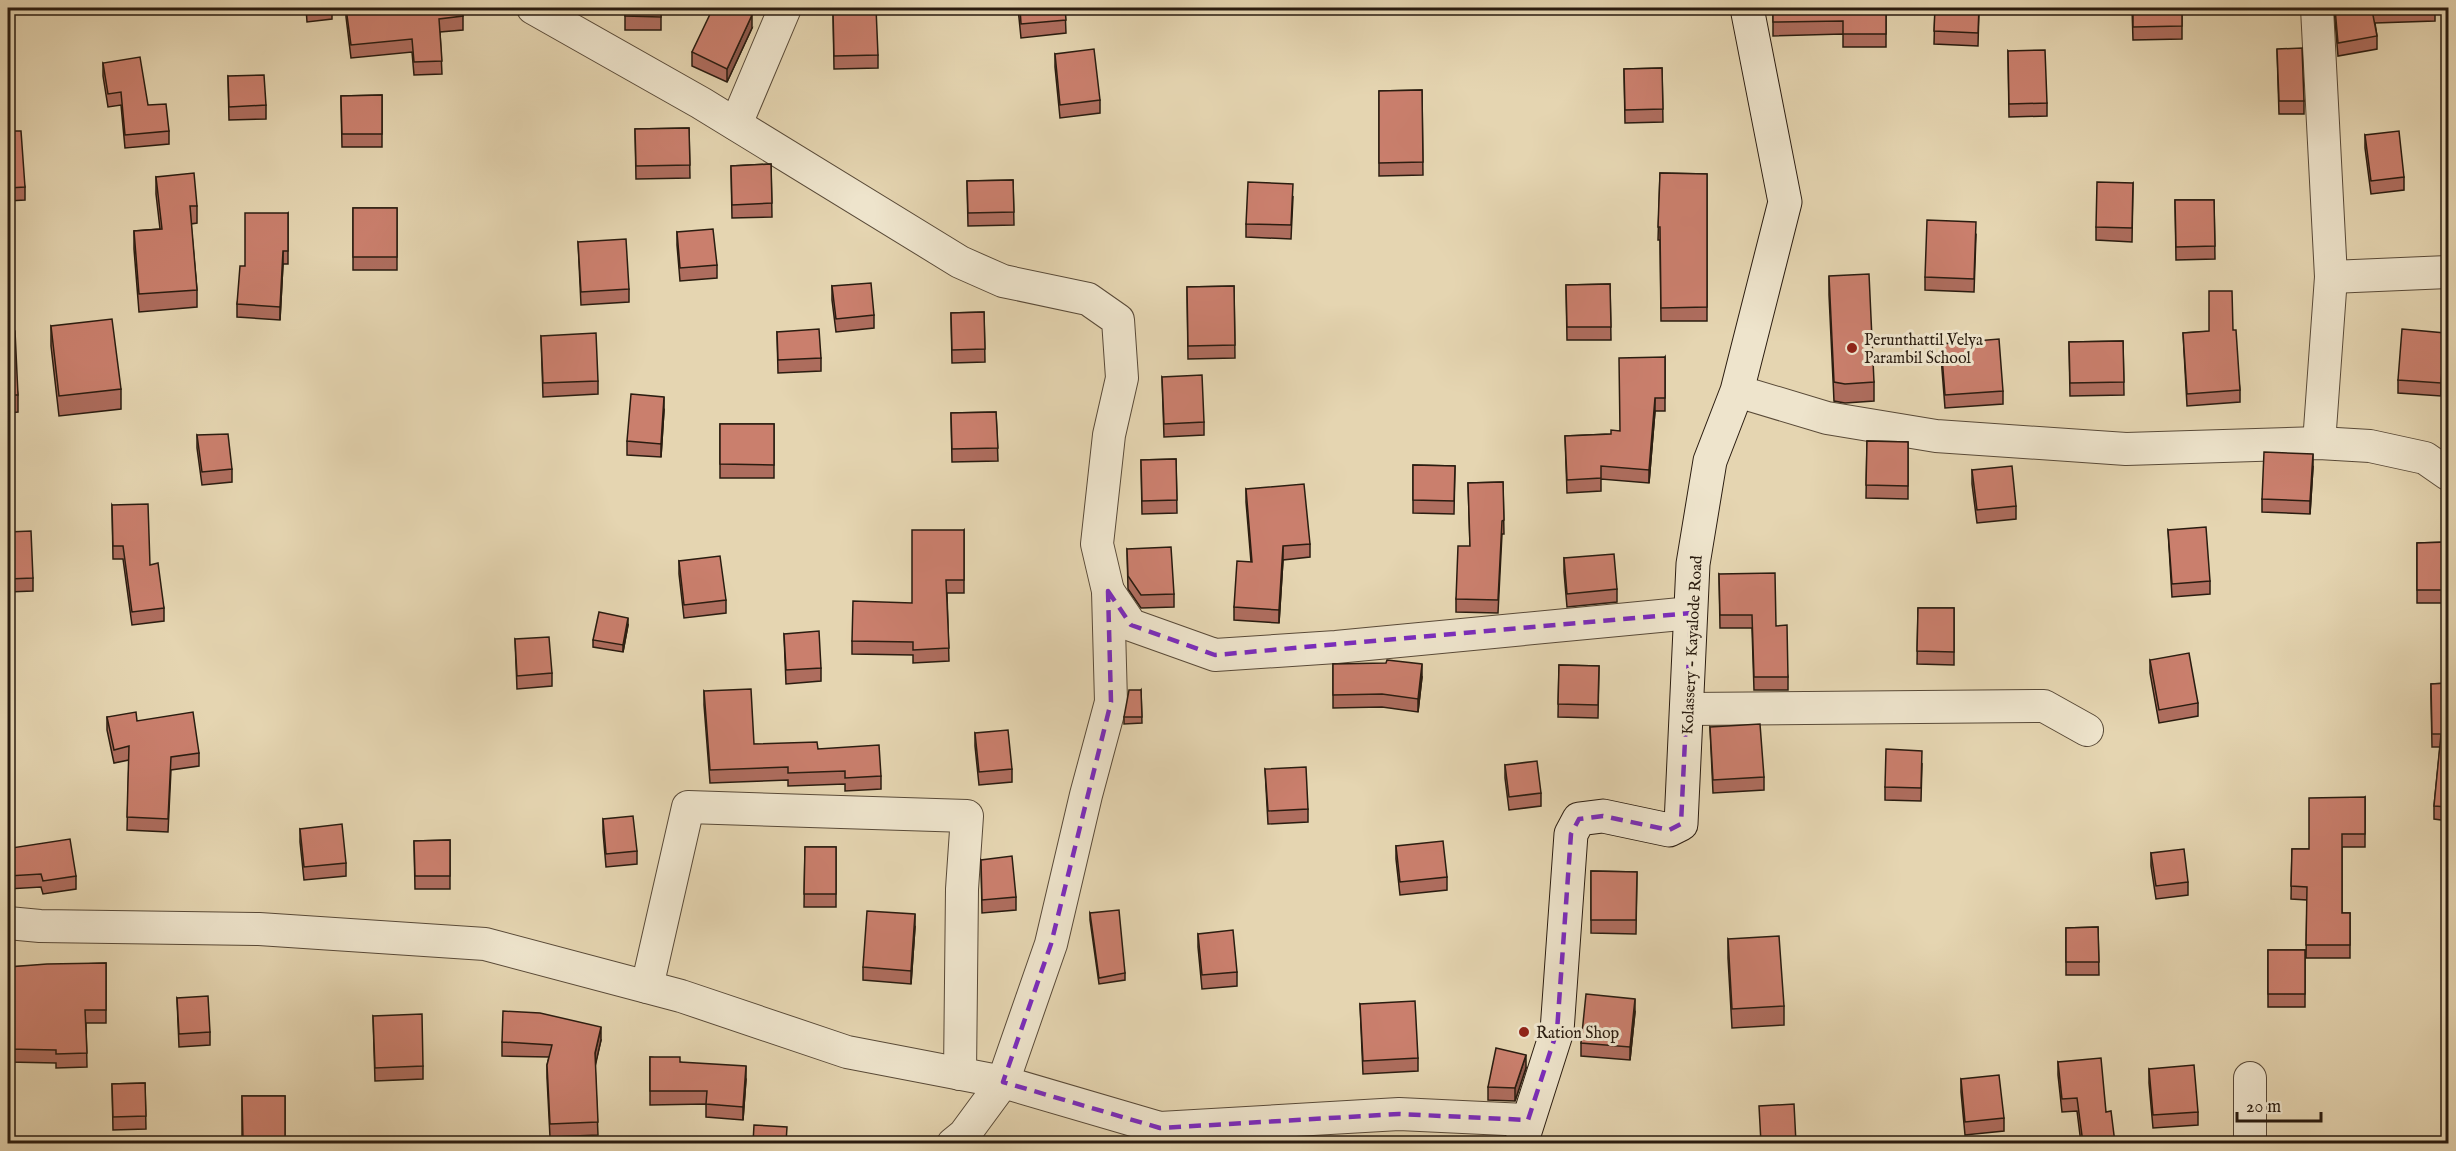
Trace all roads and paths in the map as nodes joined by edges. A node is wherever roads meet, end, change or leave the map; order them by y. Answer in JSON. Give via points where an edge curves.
{"nodes":[{"id":1,"x":533,"y":8,"type":"edge"},
{"id":2,"x":785,"y":8,"type":"edge"},
{"id":3,"x":1747,"y":8,"type":"edge"},
{"id":4,"x":2317,"y":8,"type":"edge"},
{"id":5,"x":736,"y":124,"type":"junction"},
{"id":6,"x":2448,"y":272,"type":"edge"},
{"id":7,"x":2331,"y":277,"type":"junction"},
{"id":8,"x":1737,"y":391,"type":"junction"},
{"id":9,"x":2319,"y":443,"type":"junction"},
{"id":10,"x":2448,"y":474,"type":"edge"},
{"id":11,"x":1108,"y":591,"type":"junction"},
{"id":12,"x":1691,"y":614,"type":"junction"},
{"id":13,"x":1688,"y":709,"type":"junction"},
{"id":14,"x":2086,"y":730,"type":"dead end"},
{"id":15,"x":8,"y":923,"type":"edge"},
{"id":16,"x":646,"y":987,"type":"junction"},
{"id":17,"x":960,"y":1074,"type":"junction"},
{"id":18,"x":2250,"y":1078,"type":"dead end"},
{"id":19,"x":1003,"y":1082,"type":"junction"},
{"id":20,"x":1524,"y":1132,"type":"edge"},
{"id":21,"x":953,"y":1143,"type":"edge"},
{"id":22,"x":2250,"y":1143,"type":"edge"}],
"edges":[{"from":1,"to":5,"type":"street"},
{"from":2,"to":5,"type":"street"},
{"from":3,"to":8,"type":"main road","name":"Kolassery - Kayalode Road","via":[[1785,202]]},
{"from":4,"to":7,"type":"street"},
{"from":5,"to":11,"type":"street","via":[[960,262],[1003,281],[1088,299],[1118,320],[1122,378],[1109,435],[1097,544]]},
{"from":6,"to":7,"type":"street"},
{"from":7,"to":9,"type":"street"},
{"from":8,"to":9,"type":"street","via":[[1827,418],[1936,436],[2126,449]]},
{"from":8,"to":12,"type":"main road","name":"Kolassery - Kayalode Road","via":[[1710,461],[1693,564]]},
{"from":9,"to":10,"type":"street","via":[[2370,446],[2425,458]]},
{"from":11,"to":12,"type":"street","via":[[1131,625],[1215,655]]},
{"from":11,"to":19,"type":"street","via":[[1111,702],[1051,944]]},
{"from":12,"to":13,"type":"main road","name":"Kolassery - Kayalode Road"},
{"from":13,"to":14,"type":"street","via":[[2044,706]]},
{"from":13,"to":20,"type":"main road","name":"Kolassery - Kayalode Road","via":[[1681,824],[1669,830],[1603,816],[1579,819],[1571,834],[1557,1031]]},
{"from":15,"to":16,"type":"street","via":[[259,929],[485,944]]},
{"from":16,"to":17,"type":"street","via":[[847,1052]]},
{"from":16,"to":17,"type":"street","via":[[688,807],[967,816],[962,889]]},
{"from":17,"to":19,"type":"street"},
{"from":18,"to":22,"type":"street"},
{"from":19,"to":20,"type":"street","via":[[1160,1128],[1399,1114]]},
{"from":19,"to":21,"type":"street","via":[[964,1135]]}]}
